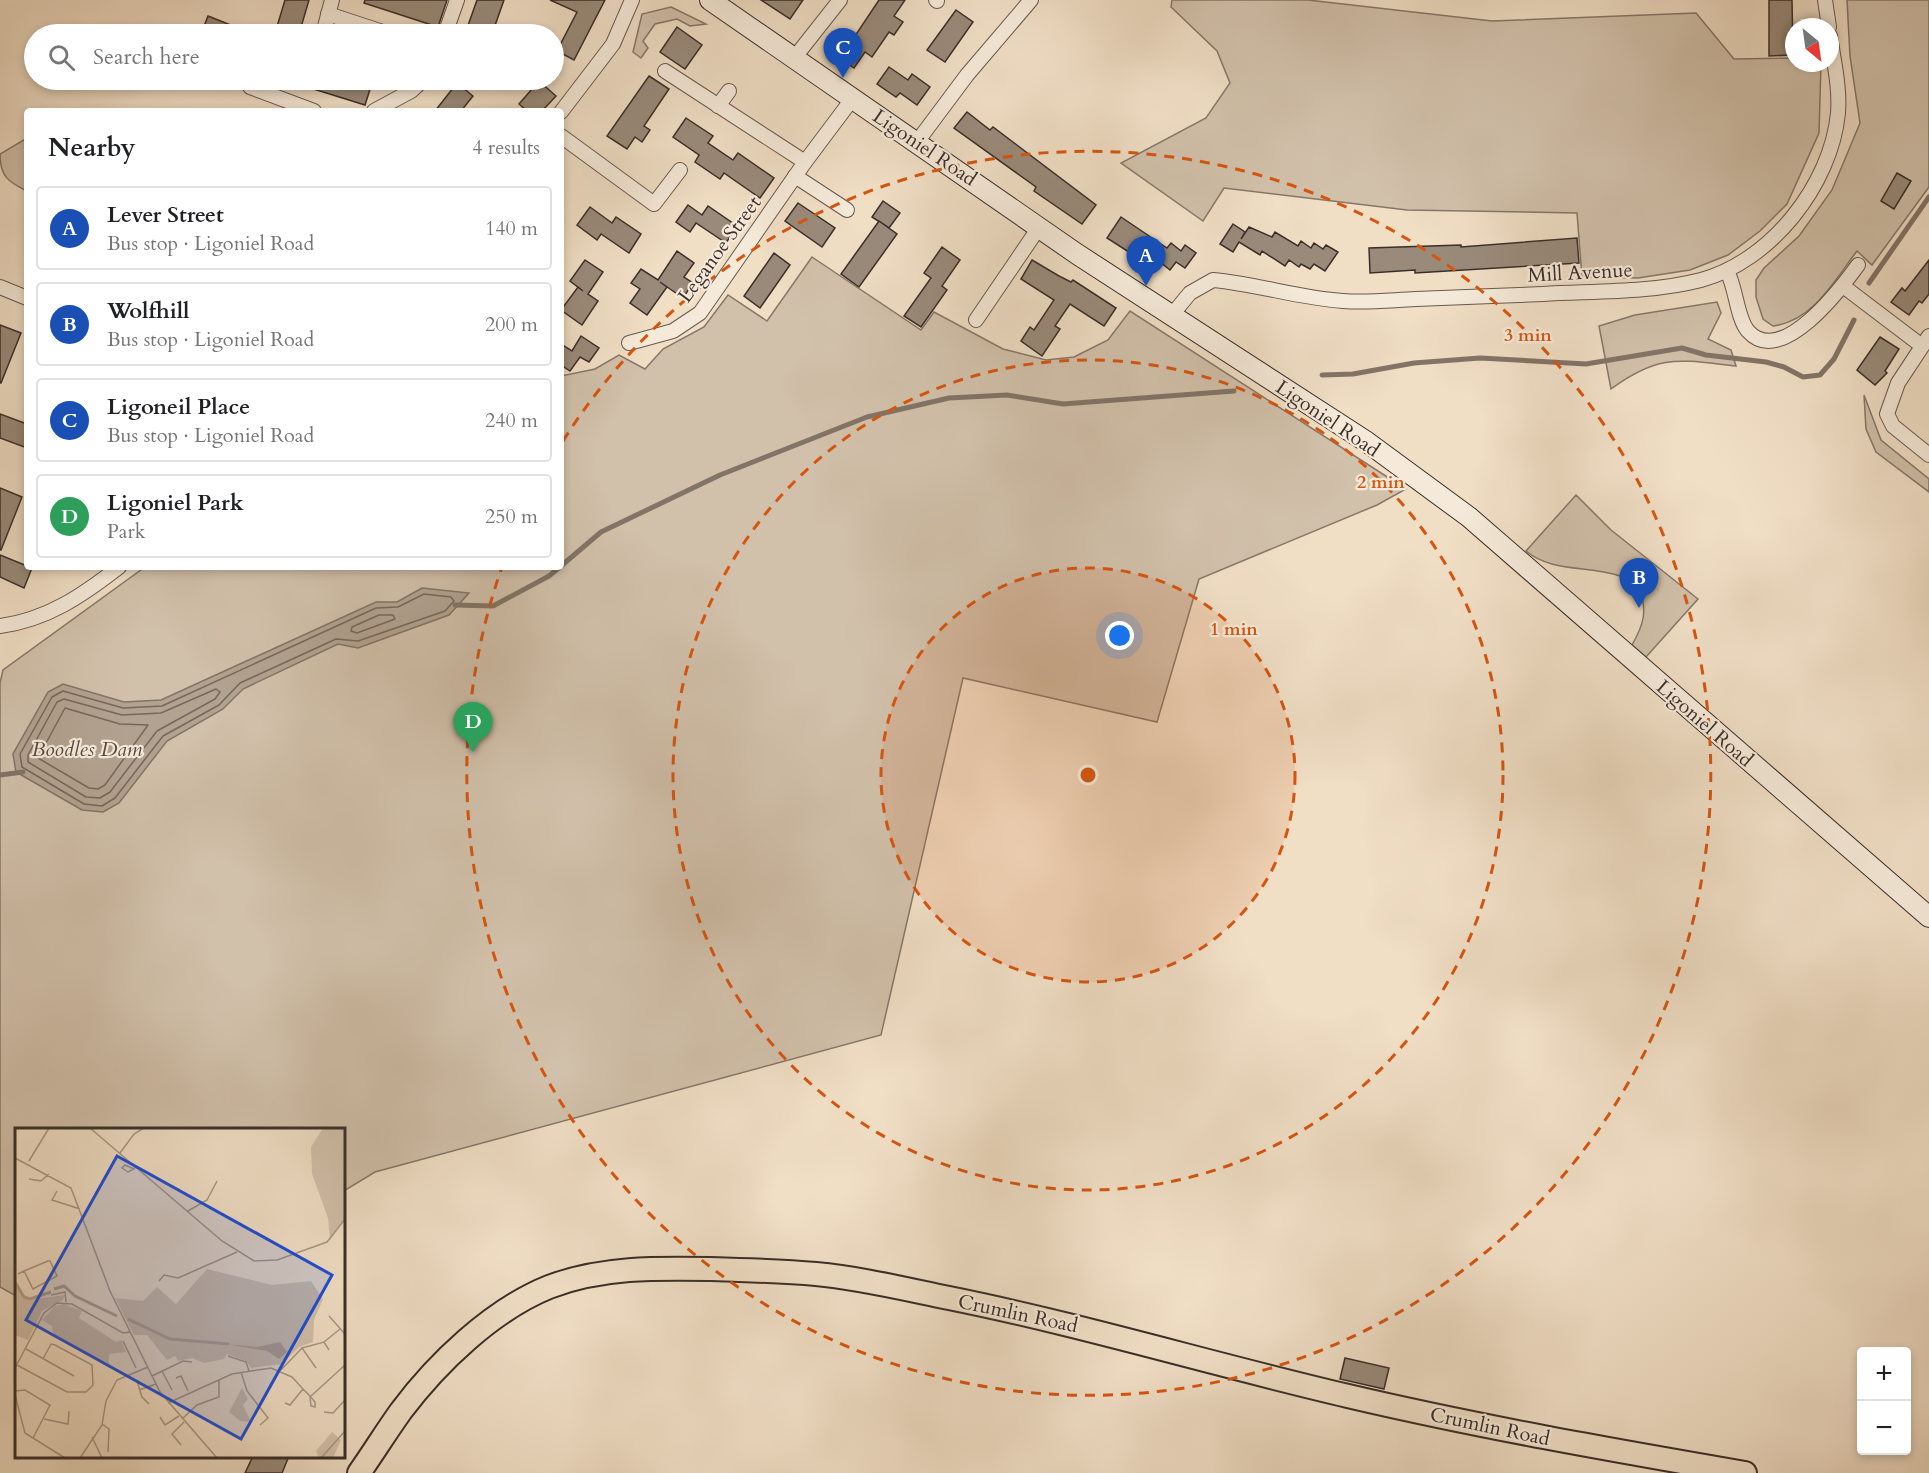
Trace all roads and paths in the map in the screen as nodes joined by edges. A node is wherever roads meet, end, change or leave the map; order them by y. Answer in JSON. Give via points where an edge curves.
{"nodes":[{"id":1,"x":332,"y":0,"type":"edge"},
{"id":2,"x":458,"y":0,"type":"edge"},
{"id":3,"x":632,"y":0,"type":"edge"},
{"id":4,"x":710,"y":0,"type":"edge"},
{"id":5,"x":840,"y":0,"type":"edge"},
{"id":6,"x":1031,"y":0,"type":"edge"},
{"id":7,"x":1825,"y":0,"type":"edge"},
{"id":8,"x":328,"y":14,"type":"junction"},
{"id":9,"x":1827,"y":18,"type":"edge"},
{"id":10,"x":326,"y":24,"type":"edge"},
{"id":11,"x":358,"y":24,"type":"edge"},
{"id":12,"x":449,"y":24,"type":"edge"},
{"id":13,"x":795,"y":57,"type":"junction"},
{"id":14,"x":664,"y":71,"type":"dead end"},
{"id":15,"x":1835,"y":72,"type":"edge"},
{"id":16,"x":258,"y":90,"type":"edge"},
{"id":17,"x":412,"y":90,"type":"edge"},
{"id":18,"x":729,"y":90,"type":"dead end"},
{"id":19,"x":853,"y":98,"type":"junction"},
{"id":20,"x":718,"y":106,"type":"junction"},
{"id":21,"x":306,"y":108,"type":"edge"},
{"id":22,"x":380,"y":108,"type":"edge"},
{"id":23,"x":564,"y":108,"type":"edge"},
{"id":24,"x":564,"y":138,"type":"edge"},
{"id":25,"x":917,"y":141,"type":"junction"},
{"id":26,"x":805,"y":162,"type":"junction"},
{"id":27,"x":680,"y":170,"type":"dead end"},
{"id":28,"x":795,"y":176,"type":"junction"},
{"id":29,"x":847,"y":210,"type":"dead end"},
{"id":30,"x":1040,"y":226,"type":"junction"},
{"id":31,"x":1858,"y":265,"type":"dead end"},
{"id":32,"x":1727,"y":271,"type":"junction"},
{"id":33,"x":1843,"y":286,"type":"junction"},
{"id":34,"x":0,"y":288,"type":"edge"},
{"id":35,"x":24,"y":297,"type":"edge"},
{"id":36,"x":1171,"y":315,"type":"junction"},
{"id":37,"x":976,"y":320,"type":"dead end"},
{"id":38,"x":1925,"y":341,"type":"edge"},
{"id":39,"x":629,"y":343,"type":"dead end"},
{"id":40,"x":1929,"y":455,"type":"edge"},
{"id":41,"x":115,"y":570,"type":"edge"},
{"id":42,"x":0,"y":626,"type":"edge"},
{"id":43,"x":1929,"y":917,"type":"edge"},
{"id":44,"x":358,"y":1473,"type":"edge"},
{"id":45,"x":1745,"y":1473,"type":"edge"}],
"edges":[{"from":1,"to":8,"type":"street"},
{"from":2,"to":12,"type":"street"},
{"from":3,"to":23,"type":"street","via":[[614,44]]},
{"from":4,"to":13,"type":"street","name":"Ligoniel Road"},
{"from":5,"to":13,"type":"street"},
{"from":6,"to":25,"type":"street"},
{"from":7,"to":9,"type":"street"},
{"from":8,"to":10,"type":"street"},
{"from":8,"to":11,"type":"street"},
{"from":13,"to":19,"type":"street","name":"Ligoniel Road"},
{"from":14,"to":20,"type":"street"},
{"from":15,"to":32,"type":"street","name":"Mill Avenue","via":[[1838,116],[1815,183],[1781,232]]},
{"from":16,"to":21,"type":"street"},
{"from":17,"to":22,"type":"street"},
{"from":18,"to":20,"type":"street"},
{"from":19,"to":25,"type":"street","name":"Ligoniel Road"},
{"from":19,"to":26,"type":"street","name":"Leganoe Street"},
{"from":20,"to":26,"type":"street"},
{"from":24,"to":27,"type":"street","via":[[654,204]]},
{"from":25,"to":30,"type":"street","name":"Ligoniel Road"},
{"from":26,"to":28,"type":"street","name":"Leganoe Street"},
{"from":28,"to":29,"type":"street"},
{"from":28,"to":39,"type":"street","name":"Leganoe Street","via":[[700,313],[673,331]]},
{"from":30,"to":36,"type":"street","name":"Ligoniel Road"},
{"from":30,"to":37,"type":"street"},
{"from":31,"to":33,"type":"street"},
{"from":32,"to":33,"type":"street","via":[[1748,332],[1767,340],[1812,321]]},
{"from":32,"to":36,"type":"street","name":"Mill Avenue","via":[[1650,288],[1367,301],[1309,297],[1213,280],[1190,293]]},
{"from":33,"to":38,"type":"street"},
{"from":34,"to":35,"type":"street"},
{"from":36,"to":43,"type":"street","name":"Ligoniel Road","via":[[1367,442],[1469,518]]},
{"from":38,"to":40,"type":"street","via":[[1898,383],[1887,414],[1893,426]]},
{"from":41,"to":42,"type":"street","via":[[51,612]]},
{"from":44,"to":45,"type":"main road","name":"Crumlin Road","via":[[437,1369],[513,1306],[547,1288],[593,1273],[661,1268],[818,1274],[887,1285],[1099,1330],[1363,1399],[1569,1443]]}]}
